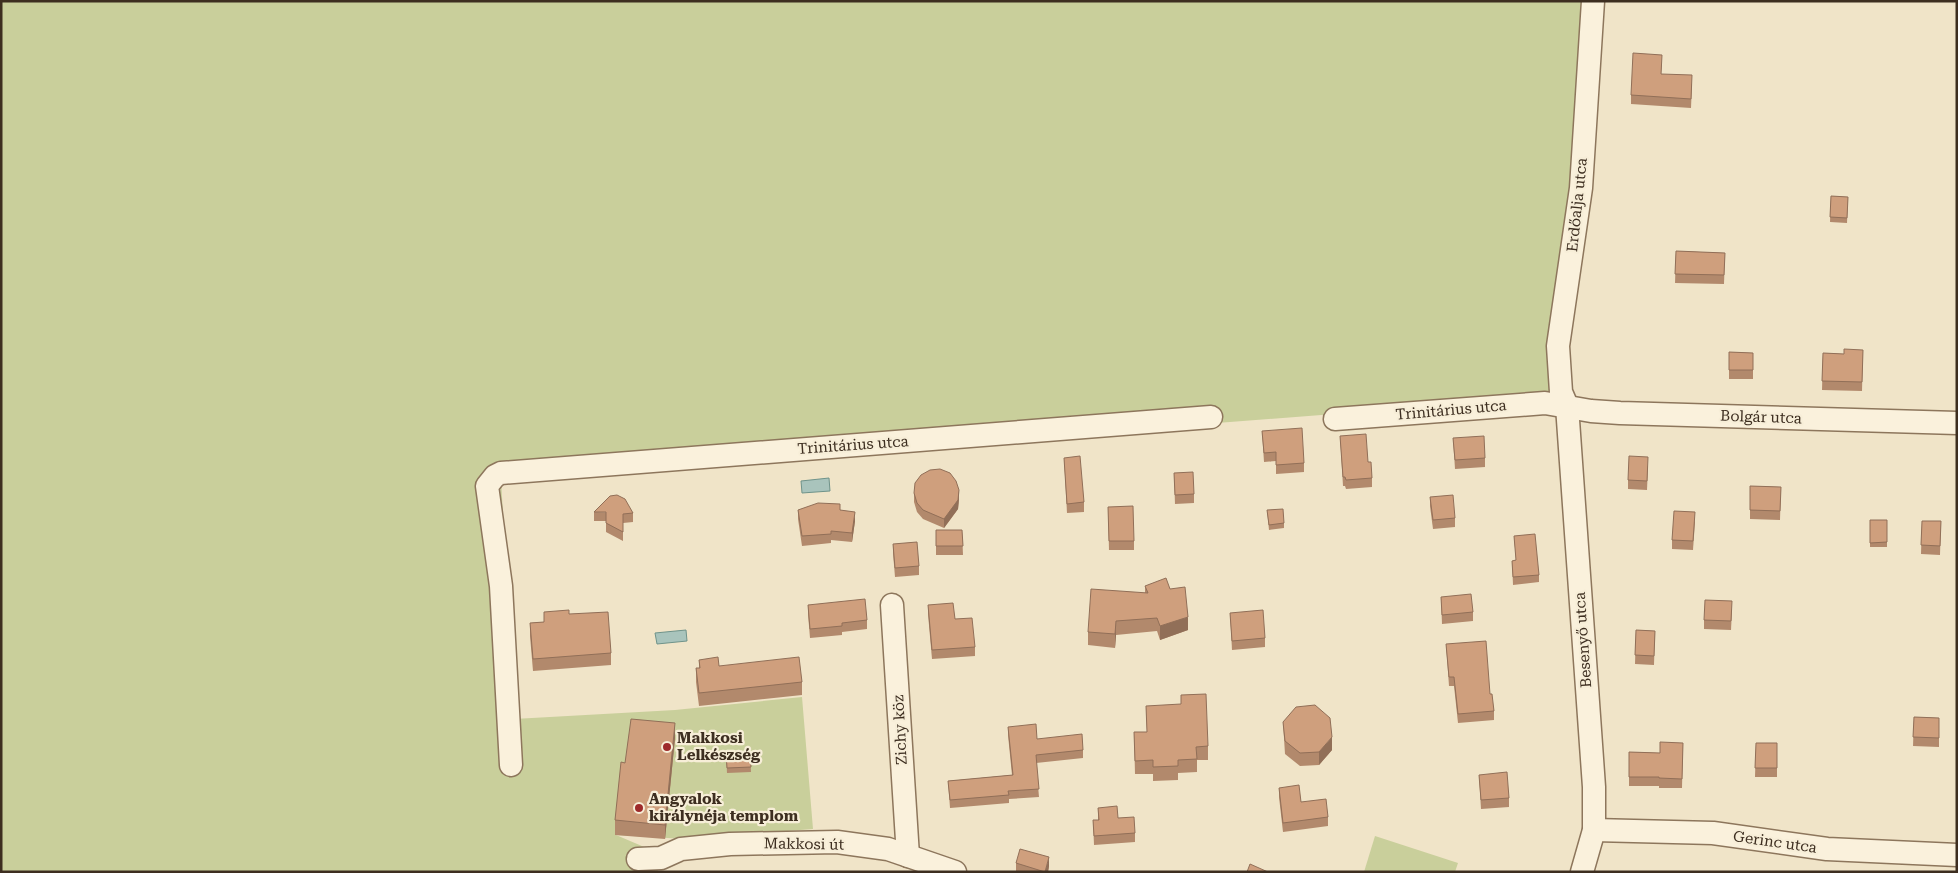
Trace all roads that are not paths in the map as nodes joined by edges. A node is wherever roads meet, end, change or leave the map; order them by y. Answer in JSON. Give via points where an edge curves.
{"nodes":[{"id":1,"x":1593,"y":1,"type":"edge"},
{"id":2,"x":1567,"y":406,"type":"junction"},
{"id":3,"x":1211,"y":417,"type":"dead end"},
{"id":4,"x":1335,"y":419,"type":"dead end"},
{"id":5,"x":1957,"y":423,"type":"edge"},
{"id":6,"x":892,"y":605,"type":"dead end"},
{"id":7,"x":512,"y":764,"type":"dead end"},
{"id":8,"x":1594,"y":830,"type":"junction"},
{"id":9,"x":1957,"y":854,"type":"edge"},
{"id":10,"x":908,"y":856,"type":"junction"},
{"id":11,"x":647,"y":863,"type":"edge"},
{"id":12,"x":955,"y":872,"type":"edge"},
{"id":13,"x":1582,"y":872,"type":"edge"}],
"edges":[{"from":1,"to":2,"type":"street","name":"Erdőalja utca","via":[[1581,188],[1558,346],[1561,392]]},
{"from":2,"to":4,"type":"street","name":"Trinitárius utca","via":[[1531,403]]},
{"from":2,"to":5,"type":"street","name":"Bolgár utca","via":[[1620,413]]},
{"from":2,"to":8,"type":"street","name":"Besenyő utca","via":[[1594,787]]},
{"from":3,"to":7,"type":"street","name":"Trinitárius utca","via":[[501,473],[487,486],[501,586]]},
{"from":6,"to":10,"type":"street","name":"Zichy köz"},
{"from":8,"to":9,"type":"street","name":"Gerinc utca","via":[[1713,833],[1827,849]]},
{"from":8,"to":13,"type":"street","name":"Besenyő utca"},
{"from":10,"to":11,"type":"street","name":"Makkosi út","via":[[888,849],[837,842],[804,842],[681,849]]},
{"from":10,"to":12,"type":"street","name":"Makkosi út"}]}
